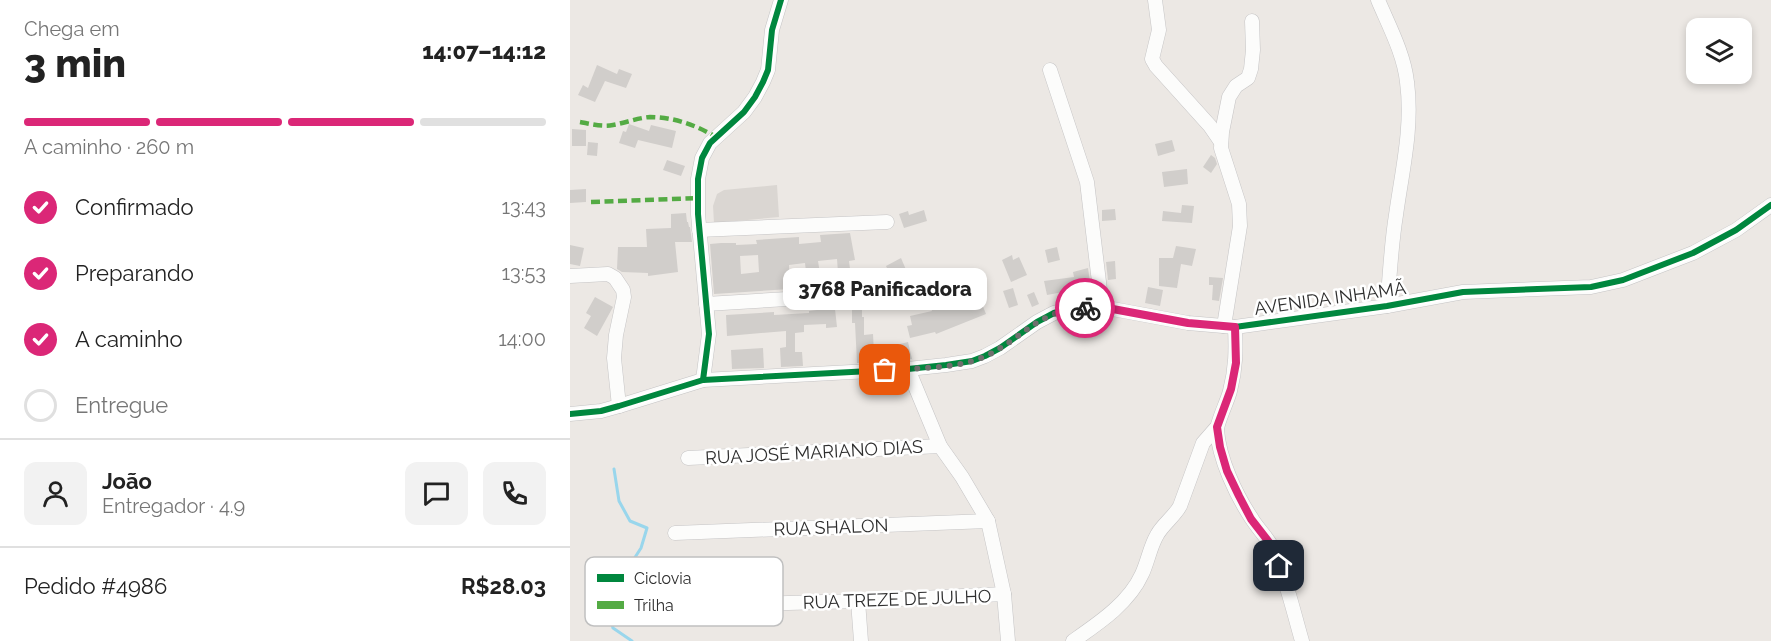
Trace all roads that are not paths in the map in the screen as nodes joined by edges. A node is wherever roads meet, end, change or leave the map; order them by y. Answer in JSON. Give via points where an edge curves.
{"nodes":[{"id":1,"x":781,"y":0,"type":"edge"},
{"id":2,"x":1155,"y":0,"type":"edge"},
{"id":3,"x":1378,"y":0,"type":"edge"},
{"id":4,"x":1252,"y":21,"type":"dead end"},
{"id":5,"x":1050,"y":70,"type":"dead end"},
{"id":6,"x":1221,"y":142,"type":"junction"},
{"id":7,"x":1771,"y":205,"type":"edge"},
{"id":8,"x":887,"y":222,"type":"dead end"},
{"id":9,"x":699,"y":230,"type":"junction"},
{"id":10,"x":570,"y":276,"type":"edge"},
{"id":11,"x":870,"y":294,"type":"dead end"},
{"id":12,"x":706,"y":304,"type":"junction"},
{"id":13,"x":1387,"y":306,"type":"junction"},
{"id":14,"x":1102,"y":307,"type":"junction"},
{"id":15,"x":1229,"y":327,"type":"junction"},
{"id":16,"x":908,"y":369,"type":"junction"},
{"id":17,"x":703,"y":380,"type":"junction"},
{"id":18,"x":620,"y":406,"type":"junction"},
{"id":19,"x":570,"y":414,"type":"edge"},
{"id":20,"x":1217,"y":427,"type":"junction"},
{"id":21,"x":940,"y":446,"type":"junction"},
{"id":22,"x":688,"y":458,"type":"dead end"},
{"id":23,"x":988,"y":521,"type":"junction"},
{"id":24,"x":675,"y":533,"type":"dead end"},
{"id":25,"x":1004,"y":594,"type":"junction"},
{"id":26,"x":858,"y":602,"type":"junction"},
{"id":27,"x":783,"y":604,"type":"edge"},
{"id":28,"x":1011,"y":640,"type":"edge"},
{"id":29,"x":861,"y":641,"type":"edge"},
{"id":30,"x":1073,"y":641,"type":"edge"},
{"id":31,"x":1302,"y":641,"type":"edge"}],
"edges":[{"from":1,"to":9,"type":"street","via":[[763,82],[744,112],[710,144],[702,158],[698,179]]},
{"from":2,"to":6,"type":"street","via":[[1159,30],[1152,58]]},
{"from":3,"to":13,"type":"street","via":[[1403,60],[1408,116]]},
{"from":4,"to":6,"type":"street","via":[[1251,69],[1248,78],[1229,97]]},
{"from":5,"to":14,"type":"street","via":[[1087,182]]},
{"from":6,"to":15,"type":"street","via":[[1239,204],[1240,226]]},
{"from":7,"to":13,"type":"street","name":"AVENIDA INHAMÃ","via":[[1693,253],[1623,280],[1591,287],[1463,292]]},
{"from":8,"to":9,"type":"street"},
{"from":9,"to":12,"type":"street"},
{"from":10,"to":18,"type":"street","via":[[608,274],[623,290],[614,358]]},
{"from":11,"to":12,"type":"street"},
{"from":12,"to":17,"type":"street","via":[[709,334]]},
{"from":13,"to":15,"type":"street","name":"AVENIDA INHAMÃ"},
{"from":14,"to":15,"type":"street","name":"AVENIDA INHAMÃ"},
{"from":14,"to":16,"type":"street","name":"AVENIDA INHAMÃ","via":[[1054,313],[972,361]]},
{"from":15,"to":20,"type":"street","via":[[1236,363]]},
{"from":16,"to":17,"type":"street","name":"AVENIDA INHAMÃ"},
{"from":16,"to":21,"type":"street"},
{"from":17,"to":18,"type":"street","name":"AVENIDA INHAMÃ"},
{"from":18,"to":19,"type":"street","name":"AVENIDA INHAMÃ"},
{"from":20,"to":30,"type":"street","via":[[1203,443],[1180,506],[1158,533],[1134,588],[1120,605]]},
{"from":20,"to":31,"type":"street","via":[[1234,486],[1251,519],[1272,546]]},
{"from":21,"to":22,"type":"street","name":"RUA JOSÉ MARIANO DIAS"},
{"from":21,"to":23,"type":"street"},
{"from":23,"to":24,"type":"street","name":"RUA SHALON"},
{"from":23,"to":25,"type":"street"},
{"from":25,"to":26,"type":"street","name":"RUA TREZE DE JULHO"},
{"from":25,"to":28,"type":"street"},
{"from":26,"to":27,"type":"street","name":"RUA TREZE DE JULHO"},
{"from":26,"to":29,"type":"street"}]}
